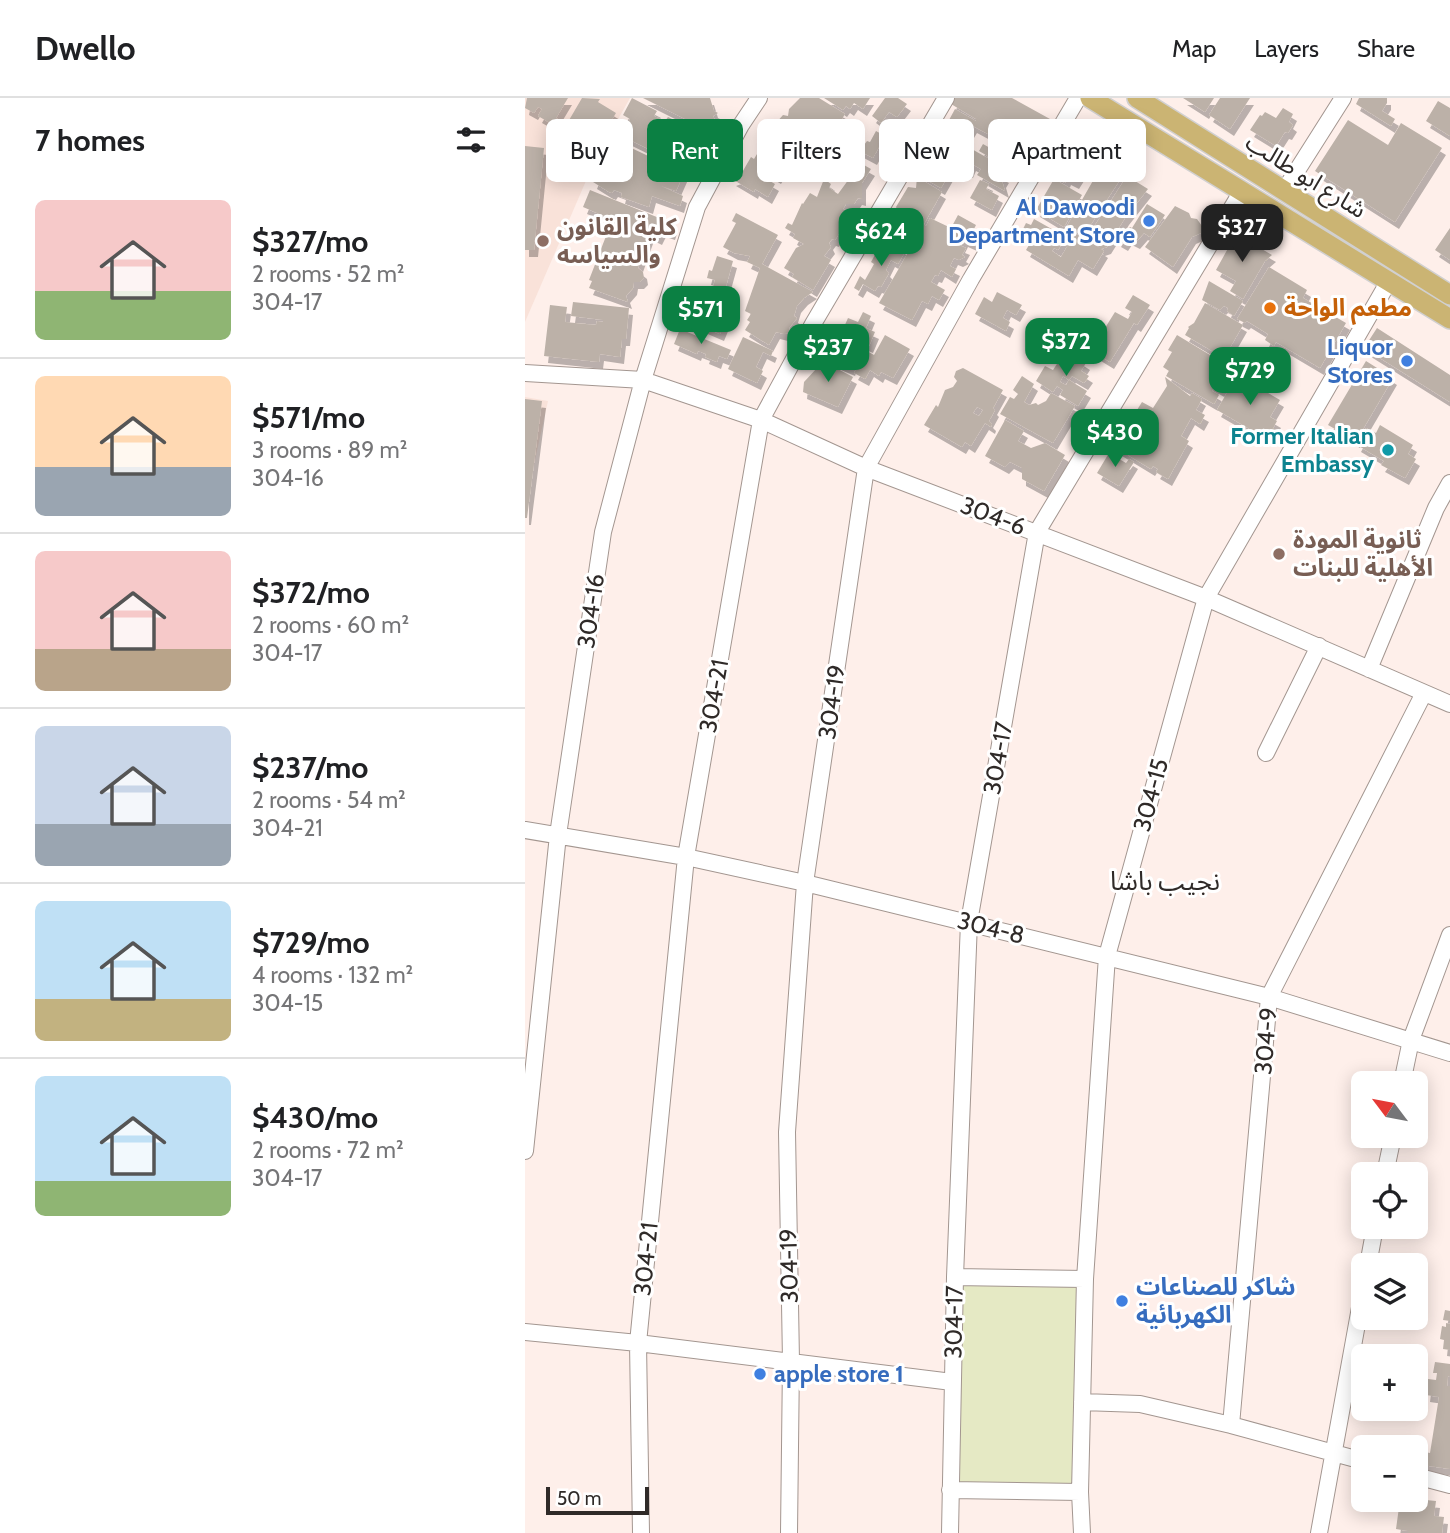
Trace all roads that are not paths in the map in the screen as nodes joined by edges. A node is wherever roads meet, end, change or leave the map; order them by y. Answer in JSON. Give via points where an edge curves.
{"nodes":[{"id":1,"x":759,"y":98,"type":"edge"},
{"id":2,"x":946,"y":98,"type":"edge"},
{"id":3,"x":1078,"y":98,"type":"edge"},
{"id":4,"x":1090,"y":98,"type":"edge"},
{"id":5,"x":1137,"y":98,"type":"edge"},
{"id":6,"x":1343,"y":98,"type":"edge"},
{"id":7,"x":1242,"y":191,"type":"junction"},
{"id":8,"x":1284,"y":191,"type":"junction"},
{"id":9,"x":1389,"y":281,"type":"junction"},
{"id":10,"x":1450,"y":295,"type":"edge"},
{"id":11,"x":1450,"y":319,"type":"edge"},
{"id":12,"x":525,"y":373,"type":"edge"},
{"id":13,"x":643,"y":380,"type":"junction"},
{"id":14,"x":761,"y":420,"type":"junction"},
{"id":15,"x":866,"y":468,"type":"junction"},
{"id":16,"x":1450,"y":483,"type":"edge"},
{"id":17,"x":1037,"y":532,"type":"junction"},
{"id":18,"x":1206,"y":598,"type":"junction"},
{"id":19,"x":1319,"y":646,"type":"junction"},
{"id":20,"x":1369,"y":669,"type":"junction"},
{"id":21,"x":1424,"y":693,"type":"junction"},
{"id":22,"x":1450,"y":704,"type":"edge"},
{"id":23,"x":1266,"y":753,"type":"dead end"},
{"id":24,"x":525,"y":830,"type":"edge"},
{"id":25,"x":558,"y":835,"type":"junction"},
{"id":26,"x":686,"y":857,"type":"junction"},
{"id":27,"x":805,"y":883,"type":"junction"},
{"id":28,"x":969,"y":922,"type":"junction"},
{"id":29,"x":1450,"y":935,"type":"edge"},
{"id":30,"x":1107,"y":956,"type":"junction"},
{"id":31,"x":1269,"y":997,"type":"junction"},
{"id":32,"x":1411,"y":1040,"type":"junction"},
{"id":33,"x":1450,"y":1053,"type":"edge"},
{"id":34,"x":1405,"y":1071,"type":"edge"},
{"id":35,"x":525,"y":1151,"type":"edge"},
{"id":36,"x":955,"y":1277,"type":"junction"},
{"id":37,"x":1085,"y":1279,"type":"junction"},
{"id":38,"x":1356,"y":1330,"type":"edge"},
{"id":39,"x":525,"y":1332,"type":"edge"},
{"id":40,"x":638,"y":1343,"type":"junction"},
{"id":41,"x":791,"y":1362,"type":"junction"},
{"id":42,"x":953,"y":1382,"type":"junction"},
{"id":43,"x":1082,"y":1402,"type":"junction"},
{"id":44,"x":1231,"y":1425,"type":"junction"},
{"id":45,"x":1333,"y":1452,"type":"junction"},
{"id":46,"x":1351,"y":1457,"type":"edge"},
{"id":47,"x":1428,"y":1479,"type":"edge"},
{"id":48,"x":1450,"y":1485,"type":"edge"},
{"id":49,"x":950,"y":1490,"type":"junction"},
{"id":50,"x":1080,"y":1492,"type":"junction"},
{"id":51,"x":641,"y":1533,"type":"edge"},
{"id":52,"x":789,"y":1533,"type":"edge"},
{"id":53,"x":950,"y":1533,"type":"edge"},
{"id":54,"x":1082,"y":1533,"type":"edge"},
{"id":55,"x":1319,"y":1533,"type":"edge"}],
"edges":[{"from":1,"to":13,"type":"street","name":"304-16","via":[[697,207]]},
{"from":2,"to":14,"type":"street","name":"304-21"},
{"from":3,"to":15,"type":"street","name":"304-19"},
{"from":4,"to":7,"type":"main road","name":"شارع ابو طالب"},
{"from":5,"to":8,"type":"main road","name":"شارع ابو طالب"},
{"from":6,"to":8,"type":"street"},
{"from":7,"to":9,"type":"main road","name":"شارع ابو طالب"},
{"from":7,"to":17,"type":"street","name":"304-17"},
{"from":8,"to":10,"type":"main road","name":"شارع ابو طالب"},
{"from":9,"to":11,"type":"main road","name":"شارع ابو طالب"},
{"from":9,"to":18,"type":"street","name":"304-15"},
{"from":12,"to":13,"type":"street","name":"304-6"},
{"from":13,"to":14,"type":"street","name":"304-6"},
{"from":13,"to":25,"type":"street","name":"304-16","via":[[603,531]]},
{"from":14,"to":15,"type":"street","name":"304-6"},
{"from":14,"to":26,"type":"street","name":"304-21"},
{"from":15,"to":17,"type":"street","name":"304-6"},
{"from":15,"to":27,"type":"street","name":"304-19"},
{"from":16,"to":20,"type":"street"},
{"from":17,"to":18,"type":"street","name":"304-6"},
{"from":17,"to":28,"type":"street","name":"304-17"},
{"from":18,"to":19,"type":"street","name":"304-6"},
{"from":18,"to":30,"type":"street","name":"304-15"},
{"from":19,"to":20,"type":"street","name":"304-6"},
{"from":19,"to":23,"type":"street"},
{"from":20,"to":21,"type":"street","name":"304-6"},
{"from":21,"to":22,"type":"street","name":"304-6"},
{"from":21,"to":31,"type":"street","name":"304-9"},
{"from":24,"to":25,"type":"street","name":"304-8"},
{"from":25,"to":26,"type":"street","name":"304-8"},
{"from":25,"to":35,"type":"street","name":"304-16"},
{"from":26,"to":27,"type":"street","name":"304-8"},
{"from":26,"to":40,"type":"street","name":"304-21"},
{"from":27,"to":28,"type":"street","name":"304-8"},
{"from":27,"to":41,"type":"street","name":"304-19","via":[[787,1132]]},
{"from":28,"to":30,"type":"street","name":"304-8"},
{"from":28,"to":36,"type":"street","name":"304-17"},
{"from":29,"to":32,"type":"street"},
{"from":30,"to":31,"type":"street","name":"304-8"},
{"from":30,"to":37,"type":"street","name":"304-15"},
{"from":31,"to":32,"type":"street","name":"304-8"},
{"from":31,"to":44,"type":"street","name":"304-9"},
{"from":32,"to":33,"type":"street","name":"304-8"},
{"from":32,"to":34,"type":"street"},
{"from":36,"to":37,"type":"street"},
{"from":36,"to":42,"type":"street","name":"304-17"},
{"from":37,"to":43,"type":"street","name":"304-15"},
{"from":38,"to":45,"type":"street"},
{"from":39,"to":40,"type":"street"},
{"from":40,"to":41,"type":"street"},
{"from":40,"to":51,"type":"street","name":"304-21"},
{"from":41,"to":42,"type":"street"},
{"from":41,"to":52,"type":"street","name":"304-19"},
{"from":42,"to":49,"type":"street","name":"304-17"},
{"from":43,"to":44,"type":"street","via":[[1140,1404]]},
{"from":43,"to":50,"type":"street","name":"304-15"},
{"from":44,"to":45,"type":"street"},
{"from":45,"to":46,"type":"street"},
{"from":45,"to":55,"type":"street"},
{"from":47,"to":48,"type":"street"},
{"from":49,"to":50,"type":"street"},
{"from":49,"to":53,"type":"street","name":"304-17"},
{"from":50,"to":54,"type":"street","name":"304-15"}]}
